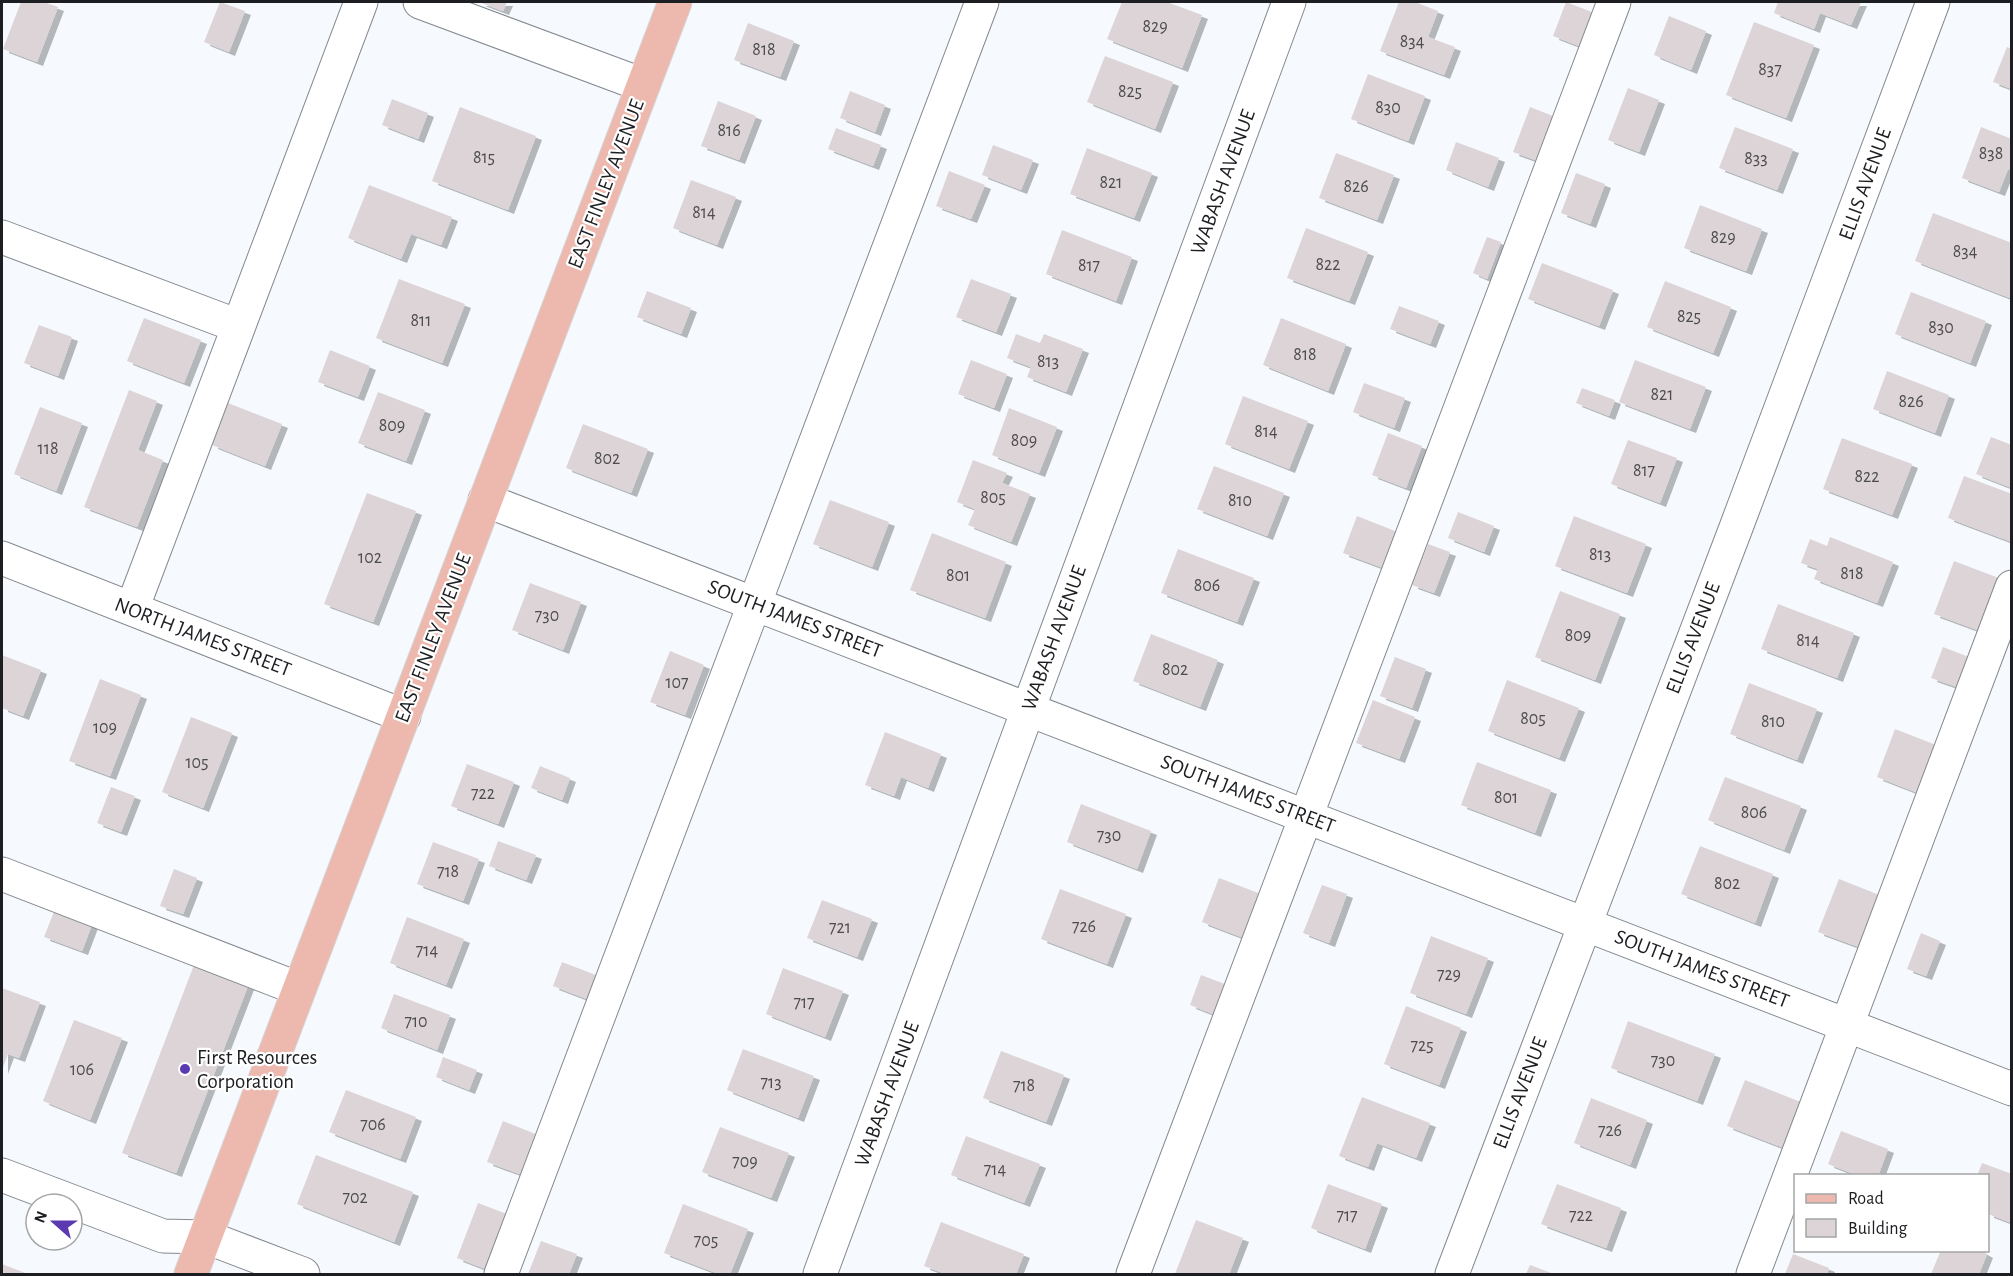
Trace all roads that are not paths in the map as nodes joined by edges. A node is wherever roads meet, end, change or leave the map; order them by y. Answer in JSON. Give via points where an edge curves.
{"nodes":[{"id":1,"x":361,"y":2,"type":"edge"},
{"id":2,"x":420,"y":2,"type":"edge"},
{"id":3,"x":675,"y":2,"type":"edge"},
{"id":4,"x":982,"y":2,"type":"edge"},
{"id":5,"x":1289,"y":2,"type":"edge"},
{"id":6,"x":1614,"y":2,"type":"edge"},
{"id":7,"x":1933,"y":2,"type":"edge"},
{"id":8,"x":643,"y":85,"type":"junction"},
{"id":9,"x":2,"y":237,"type":"edge"},
{"id":10,"x":238,"y":326,"type":"junction"},
{"id":11,"x":485,"y":500,"type":"junction"},
{"id":12,"x":2,"y":558,"type":"edge"},
{"id":13,"x":2012,"y":588,"type":"edge"},
{"id":14,"x":753,"y":603,"type":"junction"},
{"id":15,"x":132,"y":609,"type":"junction"},
{"id":16,"x":1028,"y":709,"type":"junction"},
{"id":17,"x":404,"y":716,"type":"junction"},
{"id":18,"x":1307,"y":817,"type":"junction"},
{"id":19,"x":2,"y":874,"type":"edge"},
{"id":20,"x":1584,"y":924,"type":"junction"},
{"id":21,"x":300,"y":990,"type":"junction"},
{"id":22,"x":1847,"y":1025,"type":"junction"},
{"id":23,"x":2012,"y":1089,"type":"edge"},
{"id":24,"x":2,"y":1175,"type":"edge"},
{"id":25,"x":206,"y":1237,"type":"junction"},
{"id":26,"x":191,"y":1275,"type":"edge"},
{"id":27,"x":303,"y":1275,"type":"edge"},
{"id":28,"x":501,"y":1275,"type":"edge"},
{"id":29,"x":820,"y":1275,"type":"edge"},
{"id":30,"x":1133,"y":1275,"type":"edge"},
{"id":31,"x":1452,"y":1275,"type":"edge"},
{"id":32,"x":1753,"y":1275,"type":"edge"}],
"edges":[{"from":1,"to":10,"type":"street"},
{"from":2,"to":8,"type":"street"},
{"from":3,"to":8,"type":"main road","name":"EAST FINLEY AVENUE"},
{"from":4,"to":14,"type":"street"},
{"from":5,"to":16,"type":"street","name":"WABASH AVENUE"},
{"from":6,"to":18,"type":"street"},
{"from":7,"to":20,"type":"street","name":"ELLIS AVENUE"},
{"from":8,"to":11,"type":"main road","name":"EAST FINLEY AVENUE"},
{"from":9,"to":10,"type":"street"},
{"from":10,"to":15,"type":"street"},
{"from":11,"to":14,"type":"street","name":"SOUTH JAMES STREET"},
{"from":11,"to":17,"type":"main road","name":"EAST FINLEY AVENUE"},
{"from":12,"to":15,"type":"street","name":"NORTH JAMES STREET"},
{"from":13,"to":22,"type":"street"},
{"from":14,"to":16,"type":"street","name":"SOUTH JAMES STREET"},
{"from":14,"to":28,"type":"street"},
{"from":15,"to":17,"type":"street","name":"NORTH JAMES STREET"},
{"from":16,"to":18,"type":"street","name":"SOUTH JAMES STREET"},
{"from":16,"to":29,"type":"street","name":"WABASH AVENUE"},
{"from":17,"to":21,"type":"main road","name":"EAST FINLEY AVENUE"},
{"from":18,"to":20,"type":"street","name":"SOUTH JAMES STREET"},
{"from":18,"to":30,"type":"street"},
{"from":19,"to":21,"type":"street"},
{"from":20,"to":22,"type":"street","name":"SOUTH JAMES STREET"},
{"from":20,"to":31,"type":"street","name":"ELLIS AVENUE"},
{"from":21,"to":25,"type":"main road","name":"EAST FINLEY AVENUE"},
{"from":22,"to":23,"type":"street","name":"SOUTH JAMES STREET"},
{"from":22,"to":32,"type":"street"},
{"from":24,"to":25,"type":"street","via":[[163,1236]]},
{"from":25,"to":26,"type":"main road","name":"EAST FINLEY AVENUE"},
{"from":25,"to":27,"type":"street"}]}
